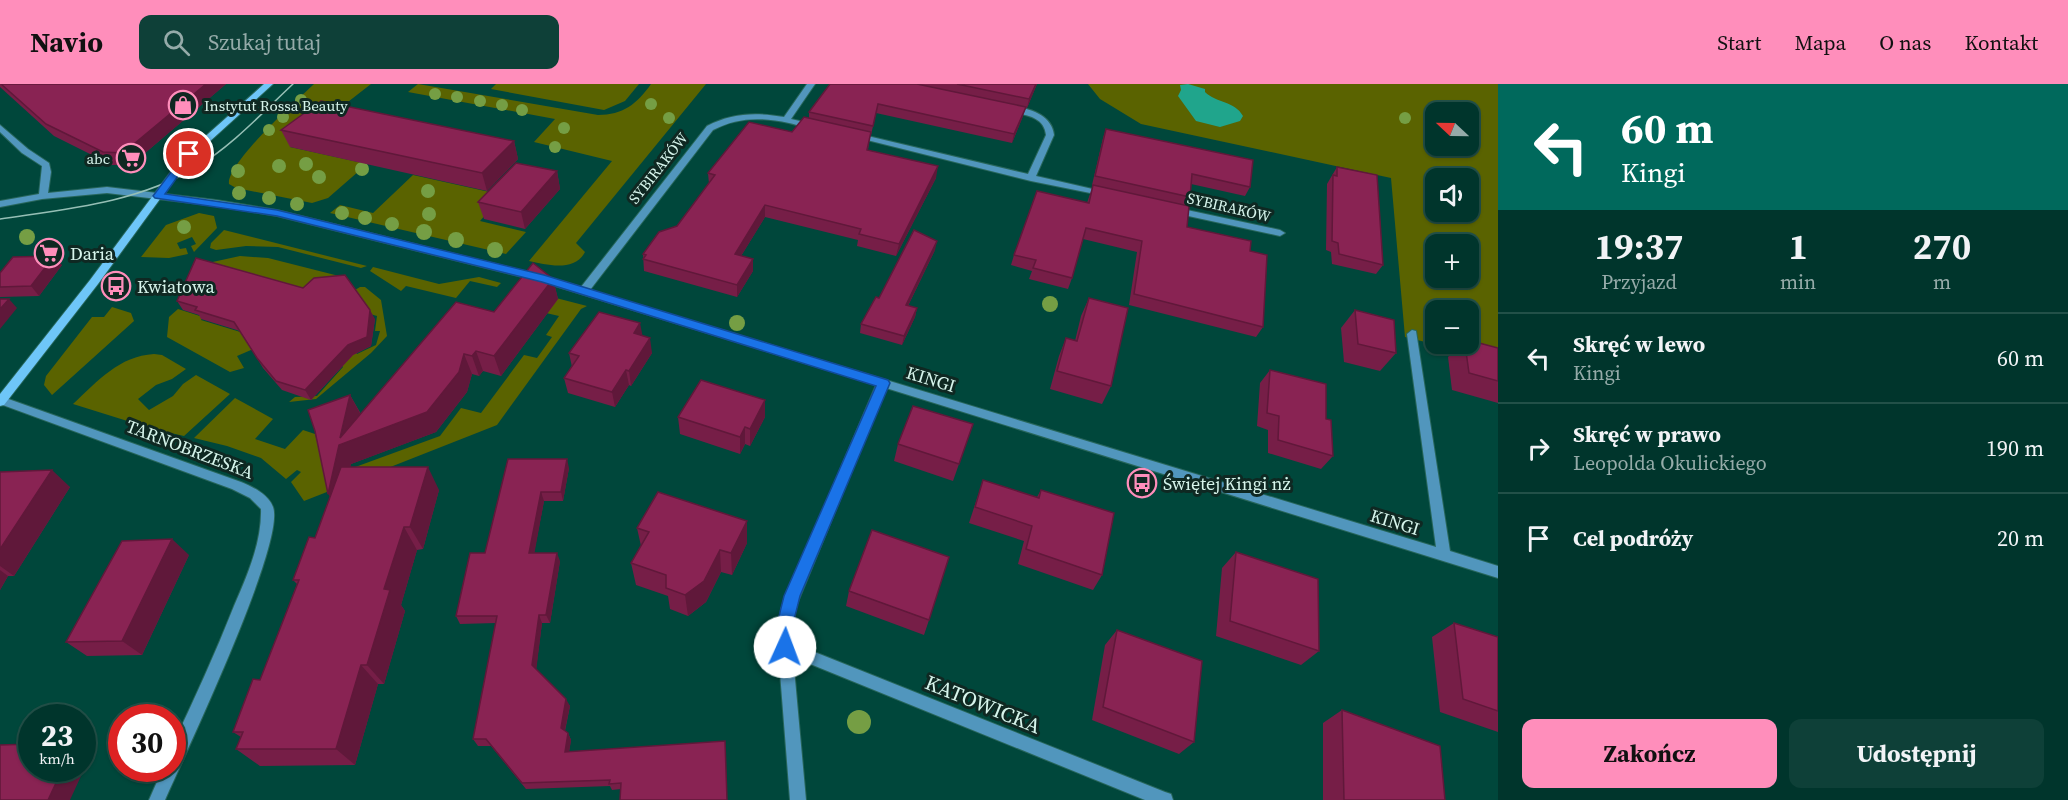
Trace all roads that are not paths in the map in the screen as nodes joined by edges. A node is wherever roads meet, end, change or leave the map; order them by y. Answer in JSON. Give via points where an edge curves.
{"nodes":[{"id":1,"x":269,"y":84,"type":"edge"},
{"id":2,"x":811,"y":84,"type":"edge"},
{"id":3,"x":1006,"y":109,"type":"edge"},
{"id":4,"x":786,"y":120,"type":"junction"},
{"id":5,"x":0,"y":128,"type":"edge"},
{"id":6,"x":819,"y":128,"type":"edge"},
{"id":7,"x":842,"y":133,"type":"edge"},
{"id":8,"x":1032,"y":178,"type":"junction"},
{"id":9,"x":43,"y":196,"type":"junction"},
{"id":10,"x":158,"y":196,"type":"junction"},
{"id":11,"x":1122,"y":198,"type":"edge"},
{"id":12,"x":0,"y":204,"type":"edge"},
{"id":13,"x":1167,"y":208,"type":"edge"},
{"id":14,"x":1280,"y":233,"type":"dead end"},
{"id":15,"x":584,"y":290,"type":"junction"},
{"id":16,"x":1412,"y":334,"type":"dead end"},
{"id":17,"x":883,"y":383,"type":"junction"},
{"id":18,"x":1,"y":401,"type":"edge"},
{"id":19,"x":1444,"y":555,"type":"junction"},
{"id":20,"x":1498,"y":572,"type":"edge"},
{"id":21,"x":785,"y":647,"type":"junction"},
{"id":22,"x":186,"y":734,"type":"edge"},
{"id":23,"x":166,"y":782,"type":"edge"},
{"id":24,"x":158,"y":800,"type":"edge"},
{"id":25,"x":798,"y":800,"type":"edge"},
{"id":26,"x":1165,"y":800,"type":"edge"}],
"edges":[{"from":1,"to":10,"type":"street","via":[[189,154]]},
{"from":2,"to":4,"type":"street"},
{"from":3,"to":8,"type":"street","via":[[1039,117],[1050,128]]},
{"from":4,"to":6,"type":"street","name":"SYBIRAKÓW"},
{"from":4,"to":15,"type":"street","name":"SYBIRAKÓW","via":[[746,116],[726,119],[710,128]]},
{"from":5,"to":9,"type":"street","via":[[46,165]]},
{"from":7,"to":8,"type":"street"},
{"from":8,"to":11,"type":"street"},
{"from":9,"to":10,"type":"street","via":[[107,190]]},
{"from":9,"to":12,"type":"street"},
{"from":10,"to":15,"type":"street","name":"KINGI","via":[[277,213]]},
{"from":10,"to":18,"type":"street"},
{"from":13,"to":14,"type":"street","name":"SYBIRAKÓW"},
{"from":15,"to":17,"type":"street","name":"KINGI"},
{"from":16,"to":19,"type":"street","name":"KINGI"},
{"from":17,"to":19,"type":"street","name":"KINGI"},
{"from":17,"to":21,"type":"street","via":[[792,596]]},
{"from":18,"to":22,"type":"street","name":"TARNOBRZESKA","via":[[225,481],[246,490],[269,509],[270,526],[255,573]]},
{"from":19,"to":20,"type":"street","name":"KINGI"},
{"from":21,"to":25,"type":"street"},
{"from":21,"to":26,"type":"street","name":"KATOWICKA"},
{"from":23,"to":24,"type":"street","name":"TARNOBRZESKA"}]}
